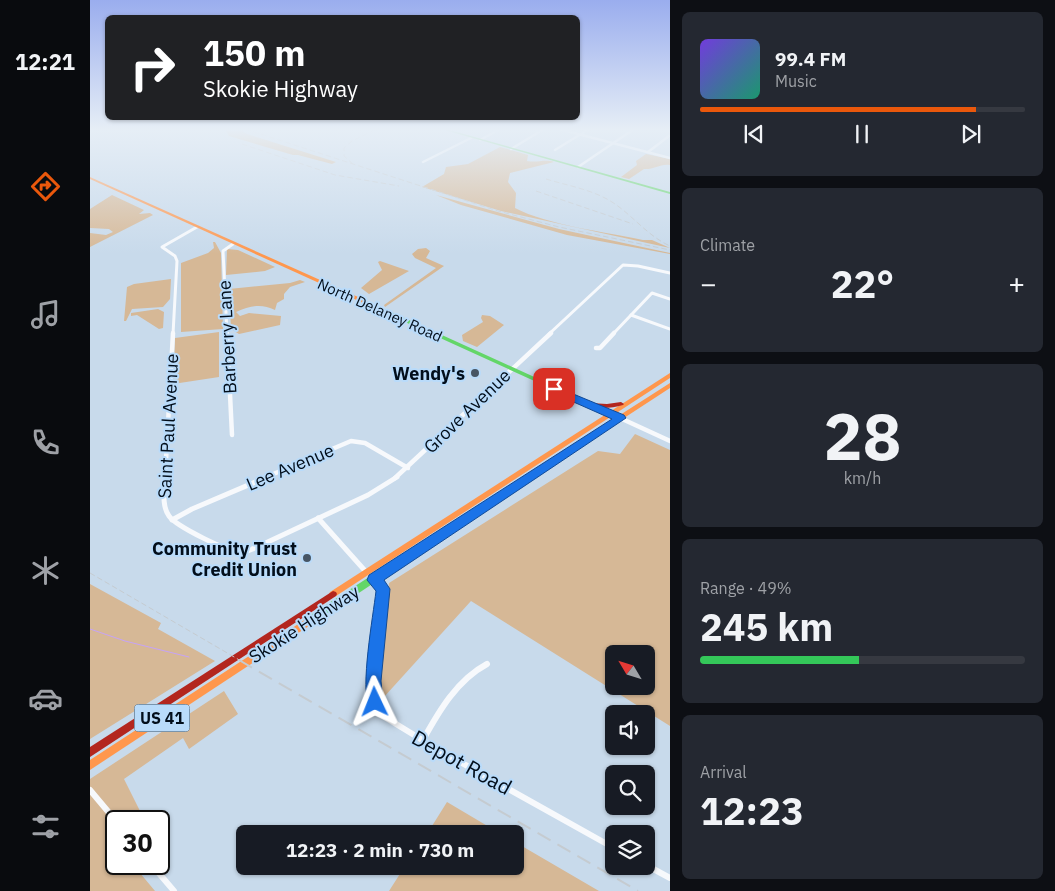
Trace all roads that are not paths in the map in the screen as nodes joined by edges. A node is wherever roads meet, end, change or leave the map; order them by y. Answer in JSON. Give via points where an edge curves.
{"nodes":[{"id":1,"x":591,"y":171,"type":"edge"},
{"id":2,"x":90,"y":178,"type":"edge"},
{"id":3,"x":670,"y":193,"type":"edge"},
{"id":4,"x":197,"y":227,"type":"junction"},
{"id":5,"x":233,"y":244,"type":"junction"},
{"id":6,"x":670,"y":273,"type":"edge"},
{"id":7,"x":670,"y":299,"type":"edge"},
{"id":8,"x":631,"y":315,"type":"junction"},
{"id":9,"x":670,"y":329,"type":"edge"},
{"id":10,"x":596,"y":348,"type":"dead end"},
{"id":11,"x":510,"y":369,"type":"junction"},
{"id":12,"x":670,"y":374,"type":"edge"},
{"id":13,"x":670,"y":385,"type":"edge"},
{"id":14,"x":626,"y":403,"type":"junction"},
{"id":15,"x":590,"y":405,"type":"junction"},
{"id":16,"x":610,"y":414,"type":"junction"},
{"id":17,"x":620,"y":418,"type":"junction"},
{"id":18,"x":232,"y":435,"type":"dead end"},
{"id":19,"x":670,"y":441,"type":"edge"},
{"id":20,"x":408,"y":468,"type":"junction"},
{"id":21,"x":318,"y":518,"type":"junction"},
{"id":22,"x":172,"y":520,"type":"junction"},
{"id":23,"x":366,"y":572,"type":"junction"},
{"id":24,"x":374,"y":580,"type":"junction"},
{"id":25,"x":487,"y":664,"type":"dead end"},
{"id":26,"x":423,"y":740,"type":"junction"},
{"id":27,"x":90,"y":752,"type":"edge"},
{"id":28,"x":90,"y":765,"type":"edge"},
{"id":29,"x":90,"y":790,"type":"edge"},
{"id":30,"x":107,"y":810,"type":"edge"},
{"id":31,"x":605,"y":843,"type":"edge"},
{"id":32,"x":655,"y":870,"type":"edge"},
{"id":33,"x":160,"y":875,"type":"edge"},
{"id":34,"x":670,"y":878,"type":"edge"},
{"id":35,"x":174,"y":891,"type":"edge"}],
"edges":[{"from":1,"to":3,"type":"main road"},
{"from":2,"to":4,"type":"main road","name":"North Delaney Road"},
{"from":4,"to":5,"type":"main road","name":"North Delaney Road"},
{"from":4,"to":22,"type":"street","name":"Saint Paul Avenue","via":[[162,248],[175,256],[176,261],[164,498],[165,509]]},
{"from":5,"to":11,"type":"main road","name":"North Delaney Road"},
{"from":5,"to":18,"type":"street","name":"Barberry Lane","via":[[224,251]]},
{"from":6,"to":11,"type":"street","name":"Grove Avenue","via":[[625,264]]},
{"from":7,"to":8,"type":"street","via":[[652,293]]},
{"from":8,"to":9,"type":"street"},
{"from":8,"to":10,"type":"street","via":[[600,348]]},
{"from":11,"to":15,"type":"main road","name":"North Delaney Road"},
{"from":11,"to":20,"type":"street","name":"Grove Avenue"},
{"from":12,"to":14,"type":"main road","name":"Skokie Highway","number":"US 41"},
{"from":13,"to":17,"type":"main road","name":"Skokie Highway","number":"US 41"},
{"from":14,"to":15,"type":"main road"},
{"from":14,"to":16,"type":"main road","name":"Skokie Highway","number":"US 41"},
{"from":15,"to":16,"type":"main road","name":"North Delaney Road"},
{"from":16,"to":17,"type":"main road","name":"North Delaney Road"},
{"from":16,"to":23,"type":"main road","name":"Skokie Highway","number":"US 41"},
{"from":17,"to":19,"type":"street","name":"North Delaney Road"},
{"from":17,"to":24,"type":"main road","name":"Skokie Highway","number":"US 41"},
{"from":20,"to":21,"type":"street","name":"Grove Avenue","via":[[376,490]]},
{"from":20,"to":22,"type":"street","name":"Lee Avenue","via":[[366,443],[351,441],[192,508]]},
{"from":21,"to":22,"type":"street","name":"Saint Paul Avenue","via":[[242,552],[230,550]]},
{"from":21,"to":23,"type":"street"},
{"from":23,"to":24,"type":"street"},
{"from":23,"to":27,"type":"main road","name":"Skokie Highway","number":"US 41"},
{"from":24,"to":26,"type":"street","name":"Depot Road","via":[[383,589],[375,702],[388,720]]},
{"from":24,"to":28,"type":"main road","name":"Skokie Highway","number":"US 41"},
{"from":25,"to":26,"type":"street","via":[[466,678]]},
{"from":26,"to":31,"type":"street","name":"Depot Road"},
{"from":29,"to":30,"type":"street"},
{"from":32,"to":34,"type":"street"},
{"from":33,"to":35,"type":"street"}]}
